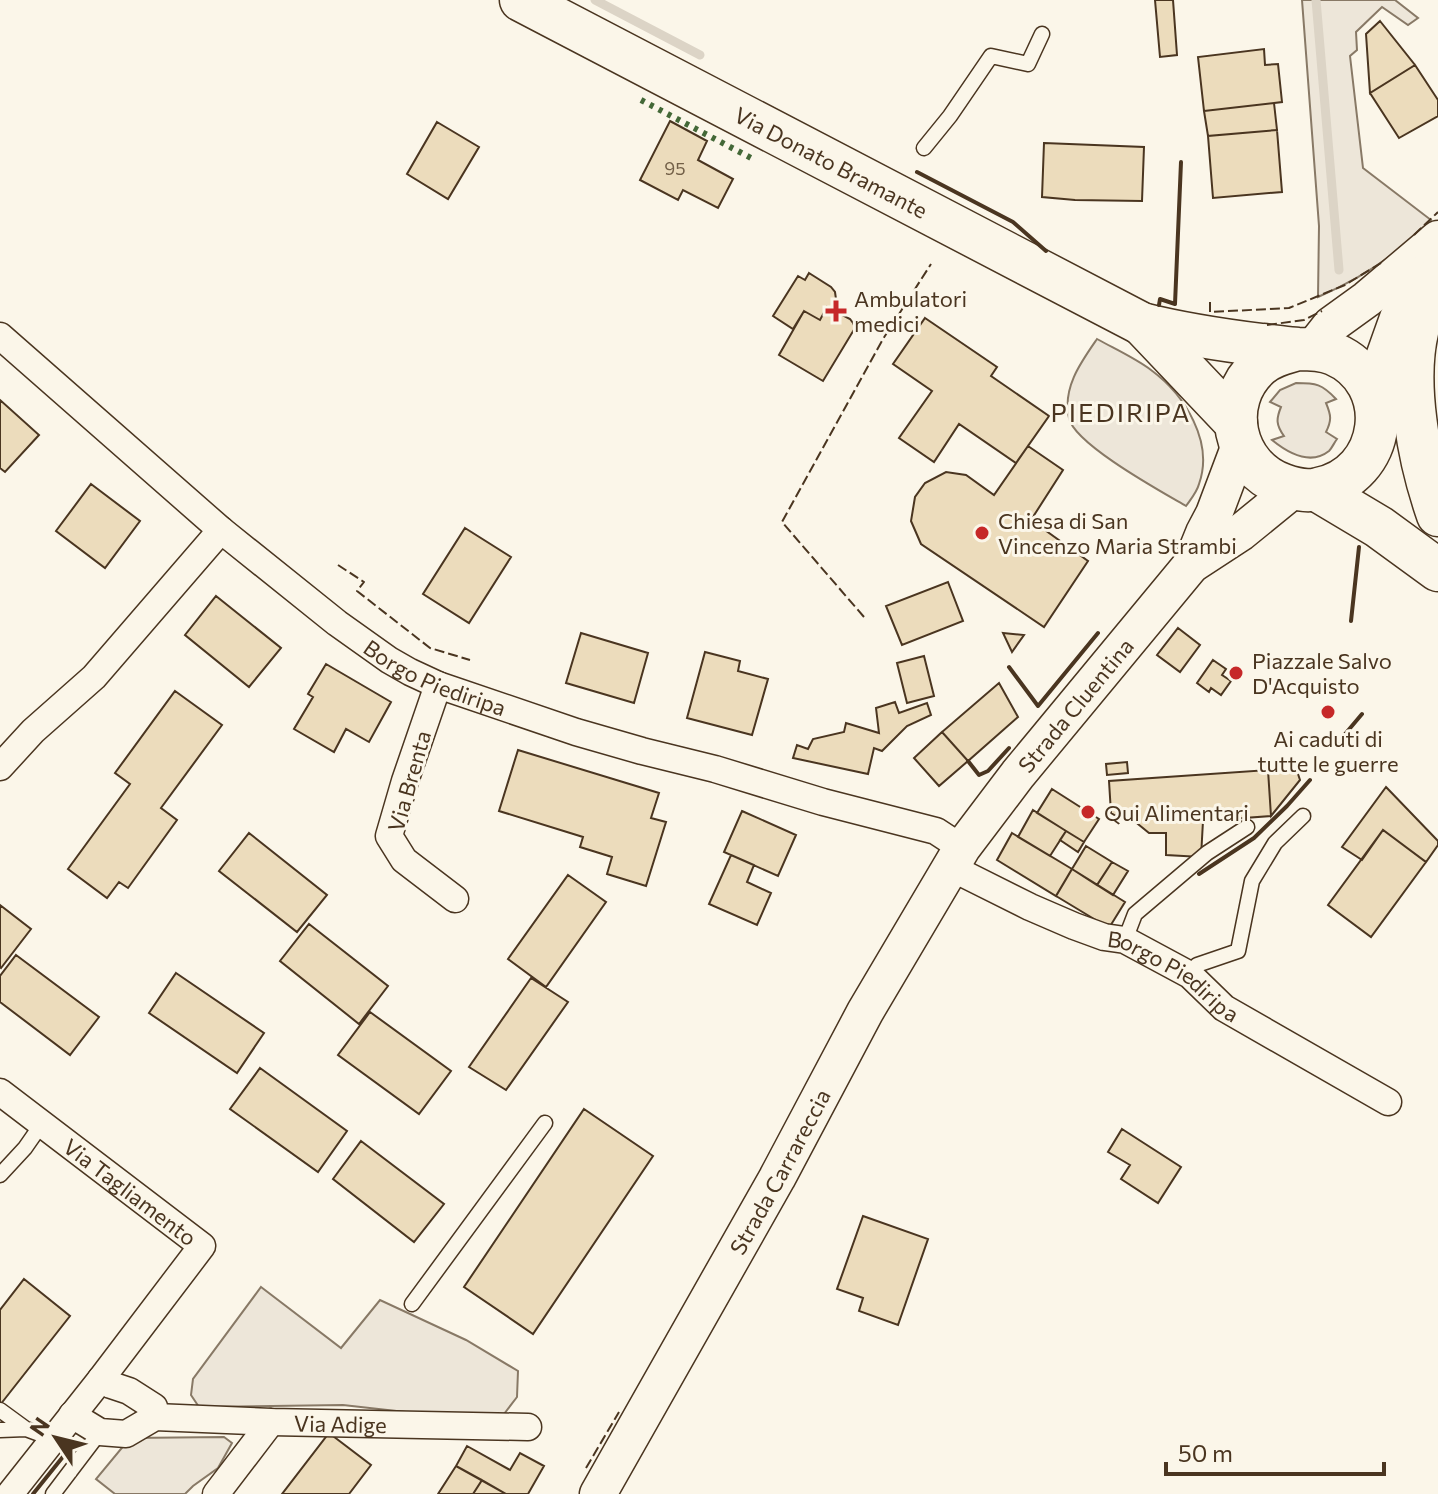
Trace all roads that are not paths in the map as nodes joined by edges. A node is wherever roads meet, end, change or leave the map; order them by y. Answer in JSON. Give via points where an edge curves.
{"nodes":[{"id":1,"x":521,"y":0,"type":"edge"},
{"id":2,"x":1042,"y":34,"type":"dead end"},
{"id":3,"x":924,"y":148,"type":"dead end"},
{"id":4,"x":1438,"y":239,"type":"edge"},
{"id":5,"x":1438,"y":255,"type":"edge"},
{"id":6,"x":1438,"y":278,"type":"edge"},
{"id":7,"x":1142,"y":324,"type":"junction"},
{"id":8,"x":0,"y":336,"type":"edge"},
{"id":9,"x":1305,"y":349,"type":"junction"},
{"id":10,"x":1372,"y":391,"type":"junction"},
{"id":11,"x":1238,"y":434,"type":"junction"},
{"id":12,"x":1376,"y":435,"type":"junction"},
{"id":13,"x":1306,"y":490,"type":"junction"},
{"id":14,"x":1438,"y":515,"type":"edge"},
{"id":15,"x":221,"y":530,"type":"junction"},
{"id":16,"x":1438,"y":564,"type":"edge"},
{"id":17,"x":1191,"y":565,"type":"junction"},
{"id":18,"x":1438,"y":570,"type":"edge"},
{"id":19,"x":438,"y":685,"type":"junction"},
{"id":20,"x":0,"y":767,"type":"edge"},
{"id":21,"x":1303,"y":816,"type":"dead end"},
{"id":22,"x":1247,"y":827,"type":"dead end"},
{"id":23,"x":956,"y":857,"type":"junction"},
{"id":24,"x":455,"y":899,"type":"dead end"},
{"id":25,"x":1125,"y":940,"type":"junction"},
{"id":26,"x":1190,"y":975,"type":"junction"},
{"id":27,"x":0,"y":1092,"type":"edge"},
{"id":28,"x":1388,"y":1102,"type":"dead end"},
{"id":29,"x":545,"y":1123,"type":"dead end"},
{"id":30,"x":41,"y":1125,"type":"junction"},
{"id":31,"x":0,"y":1175,"type":"edge"},
{"id":32,"x":412,"y":1304,"type":"dead end"},
{"id":33,"x":101,"y":1379,"type":"junction"},
{"id":34,"x":0,"y":1410,"type":"edge"},
{"id":35,"x":72,"y":1415,"type":"junction"},
{"id":36,"x":155,"y":1417,"type":"junction"},
{"id":37,"x":271,"y":1422,"type":"junction"},
{"id":38,"x":528,"y":1427,"type":"dead end"},
{"id":39,"x":26,"y":1429,"type":"junction"},
{"id":40,"x":0,"y":1430,"type":"edge"},
{"id":41,"x":100,"y":1432,"type":"junction"},
{"id":42,"x":53,"y":1439,"type":"junction"},
{"id":43,"x":0,"y":1490,"type":"edge"},
{"id":44,"x":8,"y":1494,"type":"edge"},
{"id":45,"x":53,"y":1494,"type":"edge"},
{"id":46,"x":216,"y":1494,"type":"edge"},
{"id":47,"x":598,"y":1494,"type":"edge"}],
"edges":[{"from":1,"to":7,"type":"main road","name":"Via Donato Bramante"},
{"from":2,"to":3,"type":"lane","via":[[1028,64],[991,56]]},
{"from":4,"to":9,"type":"main road"},
{"from":5,"to":10,"type":"main road","via":[[1398,318]]},
{"from":6,"to":14,"type":"main road","via":[[1419,323],[1412,363],[1427,484]]},
{"from":7,"to":9,"type":"main road","name":"Via Donato Bramante","via":[[1209,339]]},
{"from":7,"to":11,"type":"main road","name":"Via Donato Bramante"},
{"from":8,"to":15,"type":"street","name":"Borgo Piediripa"},
{"from":9,"to":10,"type":"main road","via":[[1349,362]]},
{"from":9,"to":11,"type":"main road","via":[[1277,355],[1246,382],[1238,402]]},
{"from":10,"to":12,"type":"main road"},
{"from":11,"to":13,"type":"main road","via":[[1253,466],[1271,481]]},
{"from":11,"to":17,"type":"main road","name":"Strada Cluentina","via":[[1214,514]]},
{"from":12,"to":13,"type":"main road","via":[[1355,471],[1337,483]]},
{"from":12,"to":16,"type":"main road"},
{"from":13,"to":17,"type":"main road","name":"Strada Cluentina"},
{"from":13,"to":18,"type":"main road","via":[[1379,527]]},
{"from":15,"to":19,"type":"street","name":"Borgo Piediripa","via":[[368,645]]},
{"from":15,"to":20,"type":"street","via":[[94,677]]},
{"from":17,"to":23,"type":"main road","name":"Strada Cluentina"},
{"from":19,"to":23,"type":"street","name":"Borgo Piediripa","via":[[576,732],[936,831]]},
{"from":19,"to":24,"type":"street","name":"Via Brenta","via":[[389,836],[404,860]]},
{"from":21,"to":26,"type":"lane","via":[[1275,843],[1252,881],[1238,951],[1197,965]]},
{"from":22,"to":25,"type":"lane","via":[[1207,853],[1135,914]]},
{"from":23,"to":25,"type":"street","name":"Borgo Piediripa","via":[[1030,907],[1104,937]]},
{"from":23,"to":47,"type":"main road","name":"Strada Carrareccia"},
{"from":25,"to":26,"type":"street","name":"Borgo Piediripa"},
{"from":26,"to":28,"type":"street","name":"Borgo Piediripa","via":[[1224,1008]]},
{"from":27,"to":30,"type":"street","name":"Via Tagliamento"},
{"from":29,"to":32,"type":"lane"},
{"from":30,"to":31,"type":"lane"},
{"from":30,"to":33,"type":"street","name":"Via Tagliamento","via":[[202,1246]]},
{"from":33,"to":35,"type":"street","name":"Via Tagliamento"},
{"from":33,"to":36,"type":"street","via":[[154,1407]]},
{"from":34,"to":39,"type":"lane"},
{"from":35,"to":41,"type":"street"},
{"from":35,"to":42,"type":"street","name":"Via Tagliamento"},
{"from":36,"to":37,"type":"street","name":"Via Adige"},
{"from":36,"to":41,"type":"street","name":"Via Adige","via":[[126,1434]]},
{"from":37,"to":38,"type":"street","name":"Via Adige"},
{"from":37,"to":46,"type":"street"},
{"from":39,"to":40,"type":"lane"},
{"from":39,"to":42,"type":"lane"},
{"from":41,"to":45,"type":"lane"},
{"from":42,"to":44,"type":"street","name":"Via Tagliamento"},
{"from":43,"to":44,"type":"lane"}]}
